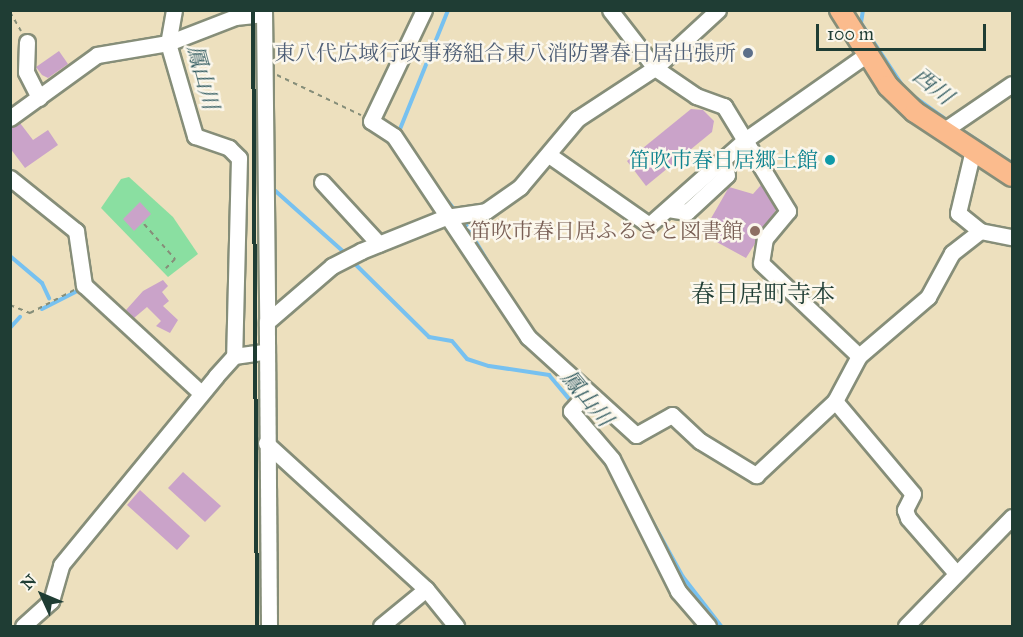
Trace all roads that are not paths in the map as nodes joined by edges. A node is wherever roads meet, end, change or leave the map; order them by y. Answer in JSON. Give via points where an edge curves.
{"nodes":[{"id":1,"x":174,"y":10,"type":"edge"},
{"id":2,"x":424,"y":10,"type":"edge"},
{"id":3,"x":610,"y":10,"type":"edge"},
{"id":4,"x":718,"y":10,"type":"edge"},
{"id":5,"x":840,"y":10,"type":"edge"},
{"id":6,"x":264,"y":12,"type":"edge"},
{"id":7,"x":27,"y":42,"type":"road end"},
{"id":8,"x":168,"y":43,"type":"junction"},
{"id":9,"x":866,"y":55,"type":"junction"},
{"id":10,"x":655,"y":68,"type":"junction"},
{"id":11,"x":1012,"y":84,"type":"edge"},
{"id":12,"x":39,"y":98,"type":"junction"},
{"id":13,"x":10,"y":118,"type":"edge"},
{"id":14,"x":945,"y":130,"type":"junction"},
{"id":15,"x":745,"y":140,"type":"junction"},
{"id":16,"x":974,"y":150,"type":"junction"},
{"id":17,"x":549,"y":155,"type":"junction"},
{"id":18,"x":1012,"y":176,"type":"edge"},
{"id":19,"x":10,"y":178,"type":"edge"},
{"id":20,"x":322,"y":182,"type":"dead end"},
{"id":21,"x":446,"y":217,"type":"junction"},
{"id":22,"x":981,"y":231,"type":"junction"},
{"id":23,"x":1012,"y":237,"type":"edge"},
{"id":24,"x":379,"y":244,"type":"junction"},
{"id":25,"x":267,"y":322,"type":"junction"},
{"id":26,"x":264,"y":352,"type":"junction"},
{"id":27,"x":237,"y":355,"type":"junction"},
{"id":28,"x":859,"y":356,"type":"junction"},
{"id":29,"x":201,"y":393,"type":"junction"},
{"id":30,"x":581,"y":400,"type":"junction"},
{"id":31,"x":836,"y":401,"type":"junction"},
{"id":32,"x":266,"y":443,"type":"junction"},
{"id":33,"x":1012,"y":517,"type":"edge"},
{"id":34,"x":956,"y":573,"type":"junction"},
{"id":35,"x":426,"y":589,"type":"junction"},
{"id":36,"x":22,"y":627,"type":"edge"},
{"id":37,"x":269,"y":627,"type":"edge"},
{"id":38,"x":381,"y":627,"type":"edge"},
{"id":39,"x":456,"y":627,"type":"edge"},
{"id":40,"x":708,"y":627,"type":"edge"},
{"id":41,"x":906,"y":627,"type":"edge"}],
"edges":[{"from":1,"to":8,"type":"street"},
{"from":2,"to":21,"type":"street","via":[[372,121],[394,136]]},
{"from":3,"to":10,"type":"street"},
{"from":4,"to":10,"type":"street"},
{"from":5,"to":9,"type":"main road"},
{"from":6,"to":8,"type":"street","via":[[235,17]]},
{"from":6,"to":25,"type":"street"},
{"from":7,"to":12,"type":"street","via":[[26,72]]},
{"from":8,"to":12,"type":"street","via":[[96,55]]},
{"from":8,"to":27,"type":"street","via":[[195,136],[229,148],[238,158]]},
{"from":9,"to":14,"type":"main road","via":[[895,92]]},
{"from":9,"to":15,"type":"street"},
{"from":10,"to":15,"type":"street","via":[[696,96],[724,106]]},
{"from":10,"to":17,"type":"street","via":[[577,119]]},
{"from":11,"to":14,"type":"street"},
{"from":12,"to":13,"type":"street"},
{"from":14,"to":16,"type":"main road"},
{"from":15,"to":17,"type":"street","via":[[649,225]]},
{"from":15,"to":28,"type":"street","via":[[788,211],[765,238],[761,263]]},
{"from":16,"to":18,"type":"main road"},
{"from":16,"to":22,"type":"street","via":[[958,213]]},
{"from":17,"to":21,"type":"street","via":[[519,187],[486,211]]},
{"from":19,"to":29,"type":"street","via":[[76,231],[84,285]]},
{"from":20,"to":24,"type":"street"},
{"from":21,"to":24,"type":"street"},
{"from":21,"to":30,"type":"street","via":[[528,337]]},
{"from":22,"to":23,"type":"street"},
{"from":22,"to":28,"type":"street","via":[[952,253],[928,297]]},
{"from":24,"to":25,"type":"street","via":[[332,266]]},
{"from":25,"to":26,"type":"street"},
{"from":26,"to":27,"type":"street"},
{"from":26,"to":32,"type":"street"},
{"from":27,"to":29,"type":"street"},
{"from":28,"to":31,"type":"street"},
{"from":29,"to":36,"type":"street","via":[[61,565],[51,601]]},
{"from":30,"to":31,"type":"street","via":[[636,435],[672,415],[700,441],[756,476]]},
{"from":30,"to":40,"type":"street","via":[[678,591]]},
{"from":31,"to":34,"type":"street","via":[[913,494],[905,510],[908,518]]},
{"from":32,"to":35,"type":"street"},
{"from":32,"to":37,"type":"street"},
{"from":33,"to":34,"type":"street"},
{"from":34,"to":41,"type":"street"},
{"from":35,"to":38,"type":"street"},
{"from":35,"to":39,"type":"street"}]}
